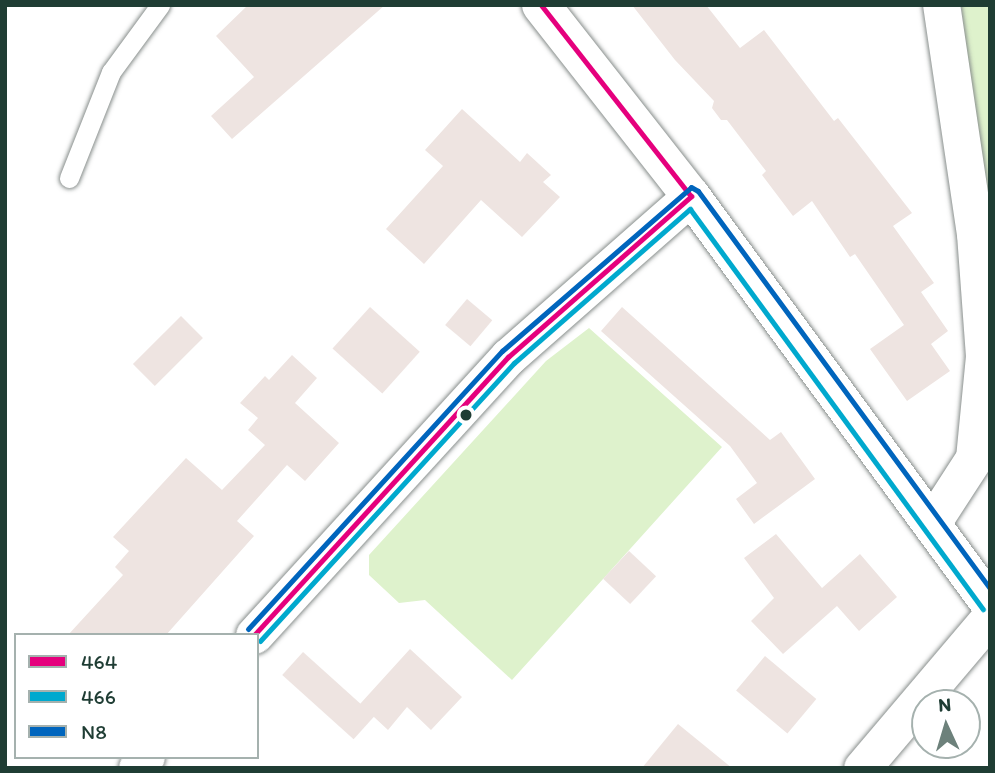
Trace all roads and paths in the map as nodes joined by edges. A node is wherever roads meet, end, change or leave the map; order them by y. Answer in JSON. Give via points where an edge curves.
{"nodes":[{"id":1,"x":160,"y":5,"type":"edge"},
{"id":2,"x":541,"y":5,"type":"edge"},
{"id":3,"x":941,"y":5,"type":"edge"},
{"id":4,"x":69,"y":178,"type":"dead end"},
{"id":5,"x":691,"y":196,"type":"junction"},
{"id":6,"x":985,"y":398,"type":"edge"},
{"id":7,"x":932,"y":523,"type":"junction"},
{"id":8,"x":990,"y":604,"type":"edge"},
{"id":9,"x":990,"y":617,"type":"edge"},
{"id":10,"x":256,"y":633,"type":"edge"},
{"id":11,"x":862,"y":768,"type":"edge"}],
"edges":[{"from":1,"to":4,"type":"lane","via":[[111,72]]},
{"from":2,"to":5,"type":"main road"},
{"from":3,"to":6,"type":"street","via":[[975,234]]},
{"from":5,"to":7,"type":"main road"},
{"from":5,"to":10,"type":"street","via":[[508,357]]},
{"from":6,"to":7,"type":"street","via":[[974,458]]},
{"from":7,"to":8,"type":"main road"},
{"from":9,"to":11,"type":"street"}]}
